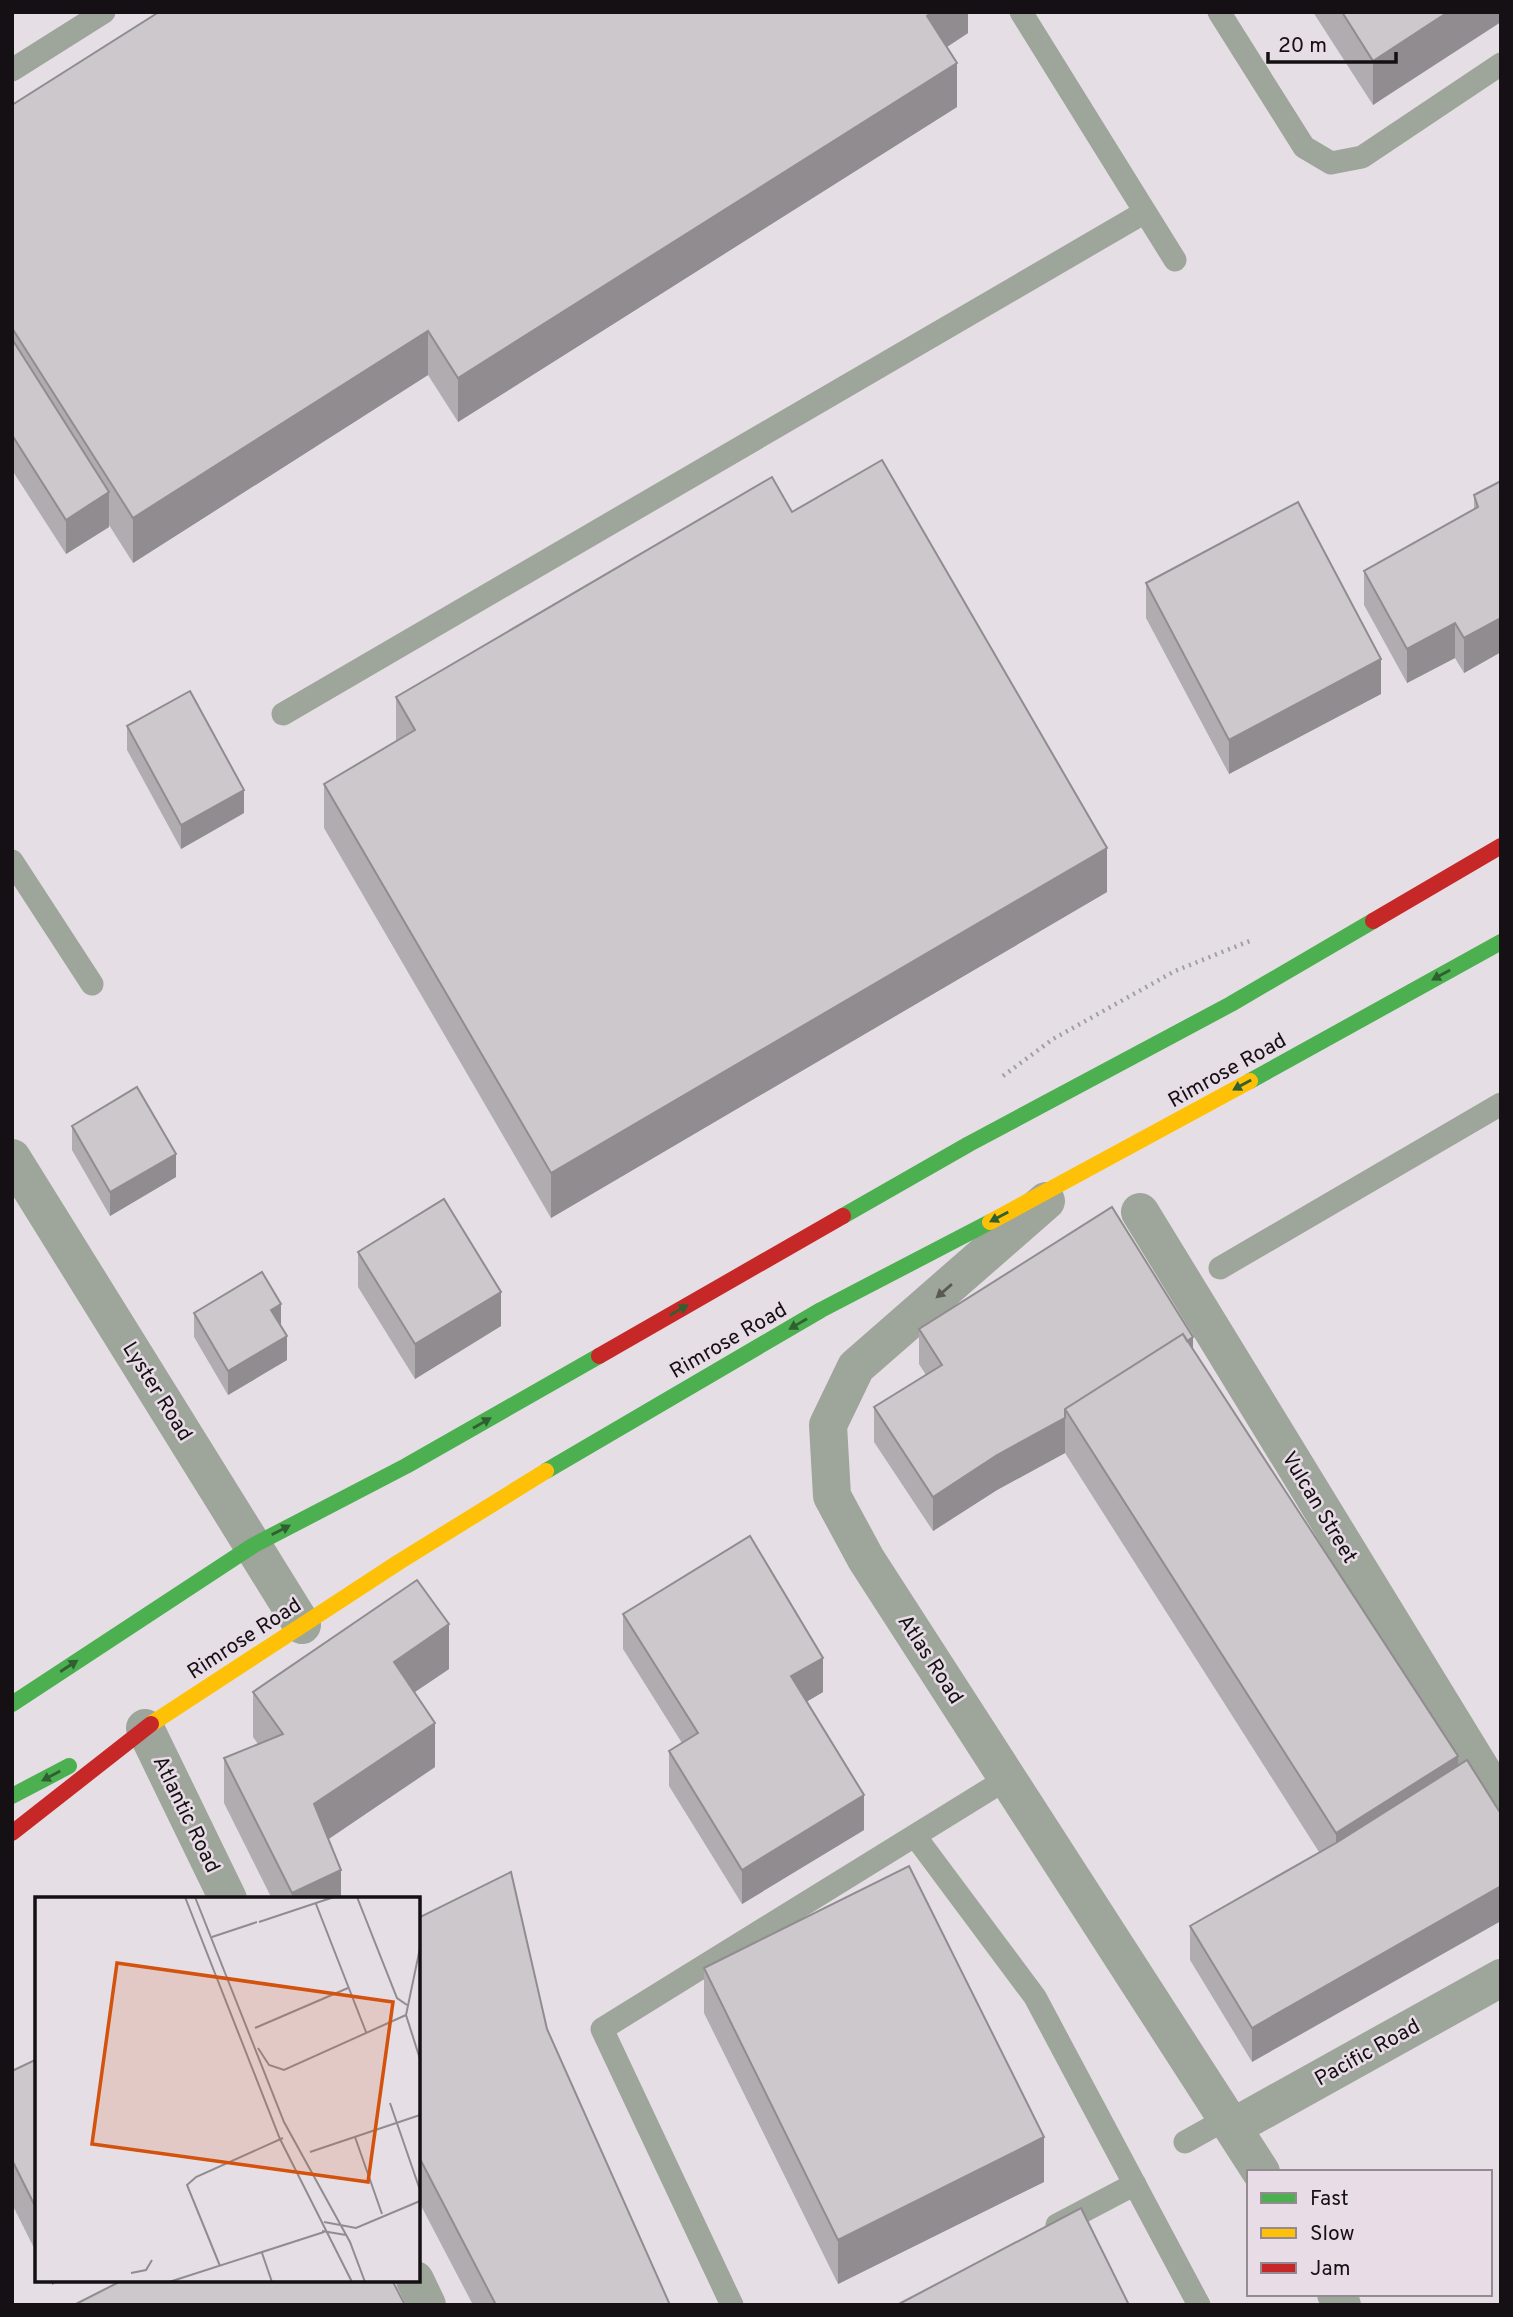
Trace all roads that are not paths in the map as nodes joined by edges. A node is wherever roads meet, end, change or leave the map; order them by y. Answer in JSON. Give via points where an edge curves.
{"nodes":[{"id":1,"x":104,"y":12,"type":"edge"},
{"id":2,"x":1021,"y":12,"type":"edge"},
{"id":3,"x":1219,"y":12,"type":"edge"},
{"id":4,"x":1501,"y":64,"type":"edge"},
{"id":5,"x":12,"y":70,"type":"edge"},
{"id":6,"x":1146,"y":212,"type":"junction"},
{"id":7,"x":1175,"y":260,"type":"dead end"},
{"id":8,"x":283,"y":714,"type":"dead end"},
{"id":9,"x":1501,"y":846,"type":"edge"},
{"id":10,"x":12,"y":860,"type":"edge"},
{"id":11,"x":1501,"y":942,"type":"edge"},
{"id":12,"x":92,"y":984,"type":"dead end"},
{"id":13,"x":1501,"y":1104,"type":"edge"},
{"id":14,"x":12,"y":1158,"type":"edge"},
{"id":15,"x":1069,"y":1181,"type":"junction"},
{"id":16,"x":1140,"y":1212,"type":"dead end"},
{"id":17,"x":1220,"y":1268,"type":"dead end"},
{"id":18,"x":254,"y":1545,"type":"junction"},
{"id":19,"x":302,"y":1625,"type":"junction"},
{"id":20,"x":12,"y":1704,"type":"edge"},
{"id":21,"x":150,"y":1725,"type":"junction"},
{"id":22,"x":1008,"y":1778,"type":"junction"},
{"id":23,"x":12,"y":1796,"type":"edge"},
{"id":24,"x":1501,"y":1802,"type":"edge"},
{"id":25,"x":12,"y":1833,"type":"edge"},
{"id":26,"x":915,"y":1836,"type":"junction"},
{"id":27,"x":228,"y":1897,"type":"edge"},
{"id":28,"x":1501,"y":1978,"type":"edge"},
{"id":29,"x":1231,"y":2122,"type":"junction"},
{"id":30,"x":1185,"y":2142,"type":"dead end"},
{"id":31,"x":1260,"y":2170,"type":"edge"},
{"id":32,"x":1135,"y":2184,"type":"junction"},
{"id":33,"x":1037,"y":2235,"type":"edge"},
{"id":34,"x":416,"y":2282,"type":"edge"},
{"id":35,"x":427,"y":2305,"type":"edge"},
{"id":36,"x":732,"y":2305,"type":"edge"},
{"id":37,"x":1199,"y":2305,"type":"edge"}],
"edges":[{"from":1,"to":5,"type":"lane"},
{"from":2,"to":6,"type":"lane"},
{"from":3,"to":4,"type":"lane","via":[[1304,148],[1331,163],[1362,158]]},
{"from":6,"to":7,"type":"lane"},
{"from":6,"to":8,"type":"lane"},
{"from":18,"to":9,"type":"highway","one_way":true,"via":[[406,1466],[969,1144],[1231,1004]]},
{"from":10,"to":12,"type":"lane"},
{"from":11,"to":15,"type":"highway","name":"Rimrose Road","one_way":true},
{"from":13,"to":17,"type":"lane"},
{"from":14,"to":18,"type":"street","name":"Lyster Road"},
{"from":15,"to":19,"type":"highway","name":"Rimrose Road","one_way":true,"via":[[821,1310],[569,1457]]},
{"from":15,"to":22,"type":"street","name":"Atlas Road","one_way":true,"via":[[856,1367],[828,1425],[832,1496],[866,1559]]},
{"from":16,"to":24,"type":"street","name":"Vulcan Street"},
{"from":18,"to":19,"type":"street","name":"Lyster Road"},
{"from":20,"to":18,"type":"highway","one_way":true},
{"from":19,"to":21,"type":"highway","name":"Rimrose Road"},
{"from":21,"to":23,"type":"highway","one_way":true},
{"from":21,"to":25,"type":"highway","name":"Rimrose Road"},
{"from":21,"to":27,"type":"street","name":"Atlantic Road"},
{"from":22,"to":26,"type":"lane"},
{"from":22,"to":29,"type":"street","name":"Atlas Road"},
{"from":26,"to":32,"type":"lane","via":[[1035,1997]]},
{"from":26,"to":36,"type":"lane","via":[[602,2029]]},
{"from":28,"to":29,"type":"street","name":"Pacific Road"},
{"from":29,"to":30,"type":"lane"},
{"from":29,"to":31,"type":"street","name":"Atlas Road"},
{"from":32,"to":33,"type":"lane"},
{"from":32,"to":37,"type":"lane"},
{"from":34,"to":35,"type":"street"}]}
